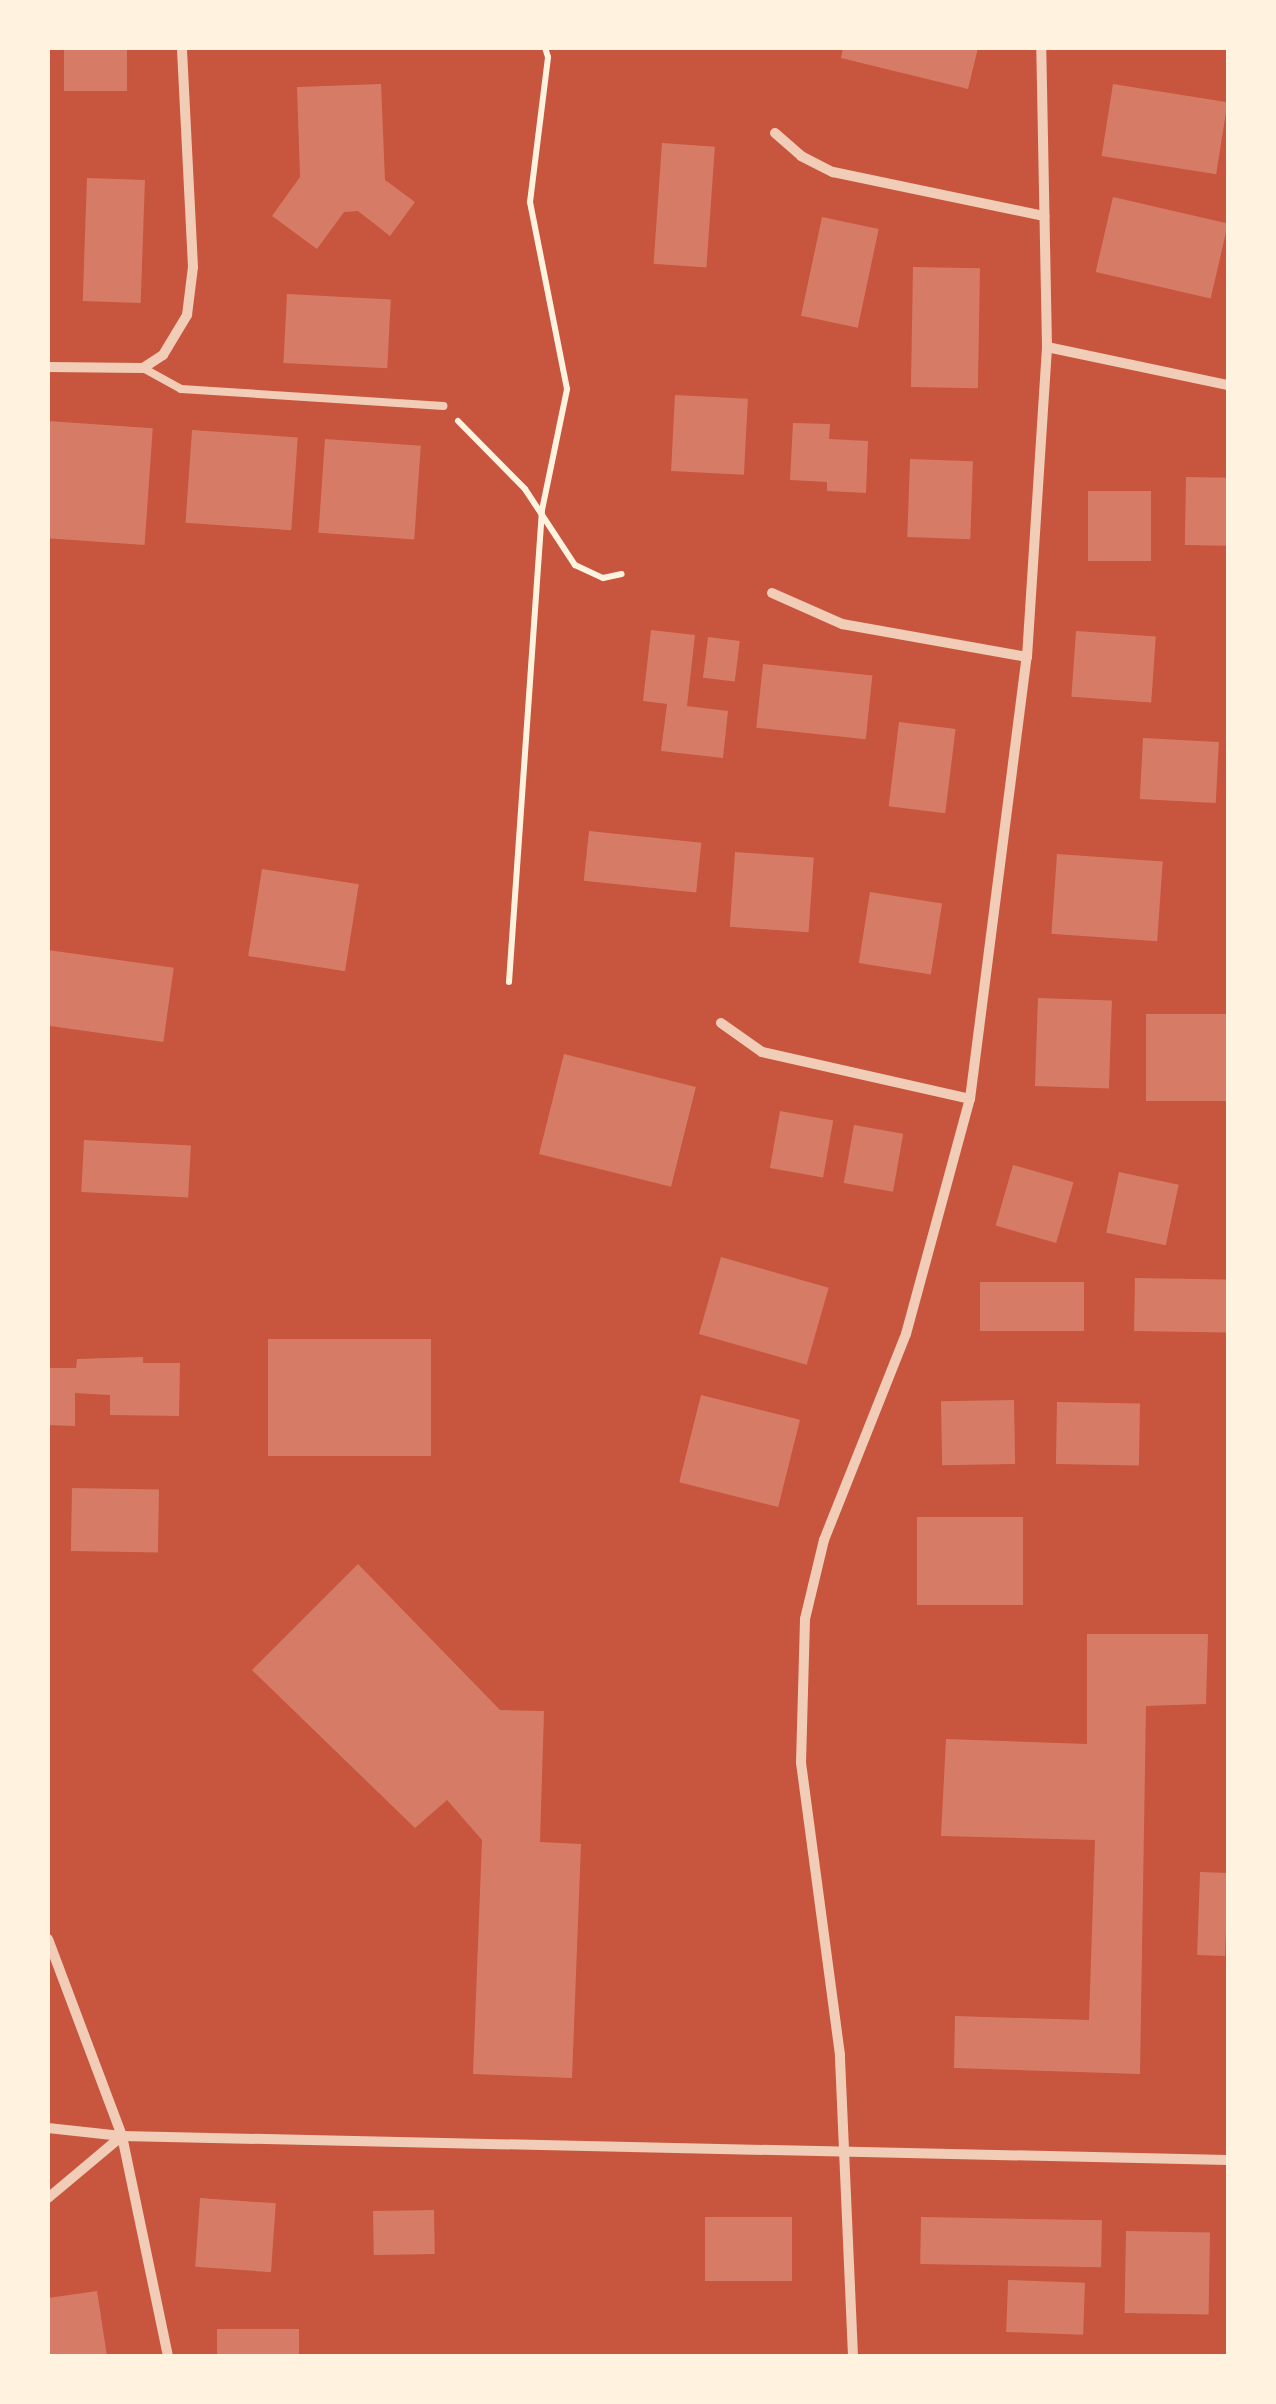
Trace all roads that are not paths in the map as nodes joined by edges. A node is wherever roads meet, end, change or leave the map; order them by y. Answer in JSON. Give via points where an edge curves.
{"nodes":[{"id":1,"x":182,"y":48,"type":"edge"},
{"id":2,"x":1041,"y":48,"type":"edge"},
{"id":3,"x":775,"y":134,"type":"dead end"},
{"id":4,"x":1044,"y":216,"type":"junction"},
{"id":5,"x":1048,"y":347,"type":"junction"},
{"id":6,"x":48,"y":367,"type":"edge"},
{"id":7,"x":143,"y":368,"type":"junction"},
{"id":8,"x":1228,"y":384,"type":"edge"},
{"id":9,"x":443,"y":406,"type":"road end"},
{"id":10,"x":772,"y":593,"type":"dead end"},
{"id":11,"x":1027,"y":657,"type":"junction"},
{"id":12,"x":722,"y":1023,"type":"dead end"},
{"id":13,"x":970,"y":1099,"type":"junction"},
{"id":14,"x":48,"y":1940,"type":"edge"},
{"id":15,"x":48,"y":2128,"type":"edge"},
{"id":16,"x":122,"y":2136,"type":"junction"},
{"id":17,"x":844,"y":2154,"type":"junction"},
{"id":18,"x":1228,"y":2160,"type":"edge"},
{"id":19,"x":48,"y":2198,"type":"edge"},
{"id":20,"x":168,"y":2356,"type":"edge"},
{"id":21,"x":853,"y":2356,"type":"edge"}],
"edges":[{"from":1,"to":7,"type":"street","via":[[193,267],[187,316],[163,355]]},
{"from":2,"to":4,"type":"street"},
{"from":3,"to":4,"type":"street","via":[[833,172]]},
{"from":4,"to":5,"type":"street"},
{"from":5,"to":8,"type":"street"},
{"from":5,"to":11,"type":"street"},
{"from":6,"to":7,"type":"street"},
{"from":7,"to":9,"type":"lane","via":[[182,389]]},
{"from":10,"to":11,"type":"street","via":[[842,624]]},
{"from":11,"to":13,"type":"street"},
{"from":12,"to":13,"type":"street","via":[[762,1052]]},
{"from":13,"to":17,"type":"street","via":[[906,1334],[824,1540],[804,1619],[801,1763],[840,2055]]},
{"from":14,"to":16,"type":"street"},
{"from":15,"to":16,"type":"street"},
{"from":16,"to":17,"type":"street"},
{"from":16,"to":19,"type":"street"},
{"from":16,"to":20,"type":"street"},
{"from":17,"to":18,"type":"street"},
{"from":17,"to":21,"type":"street"}]}
